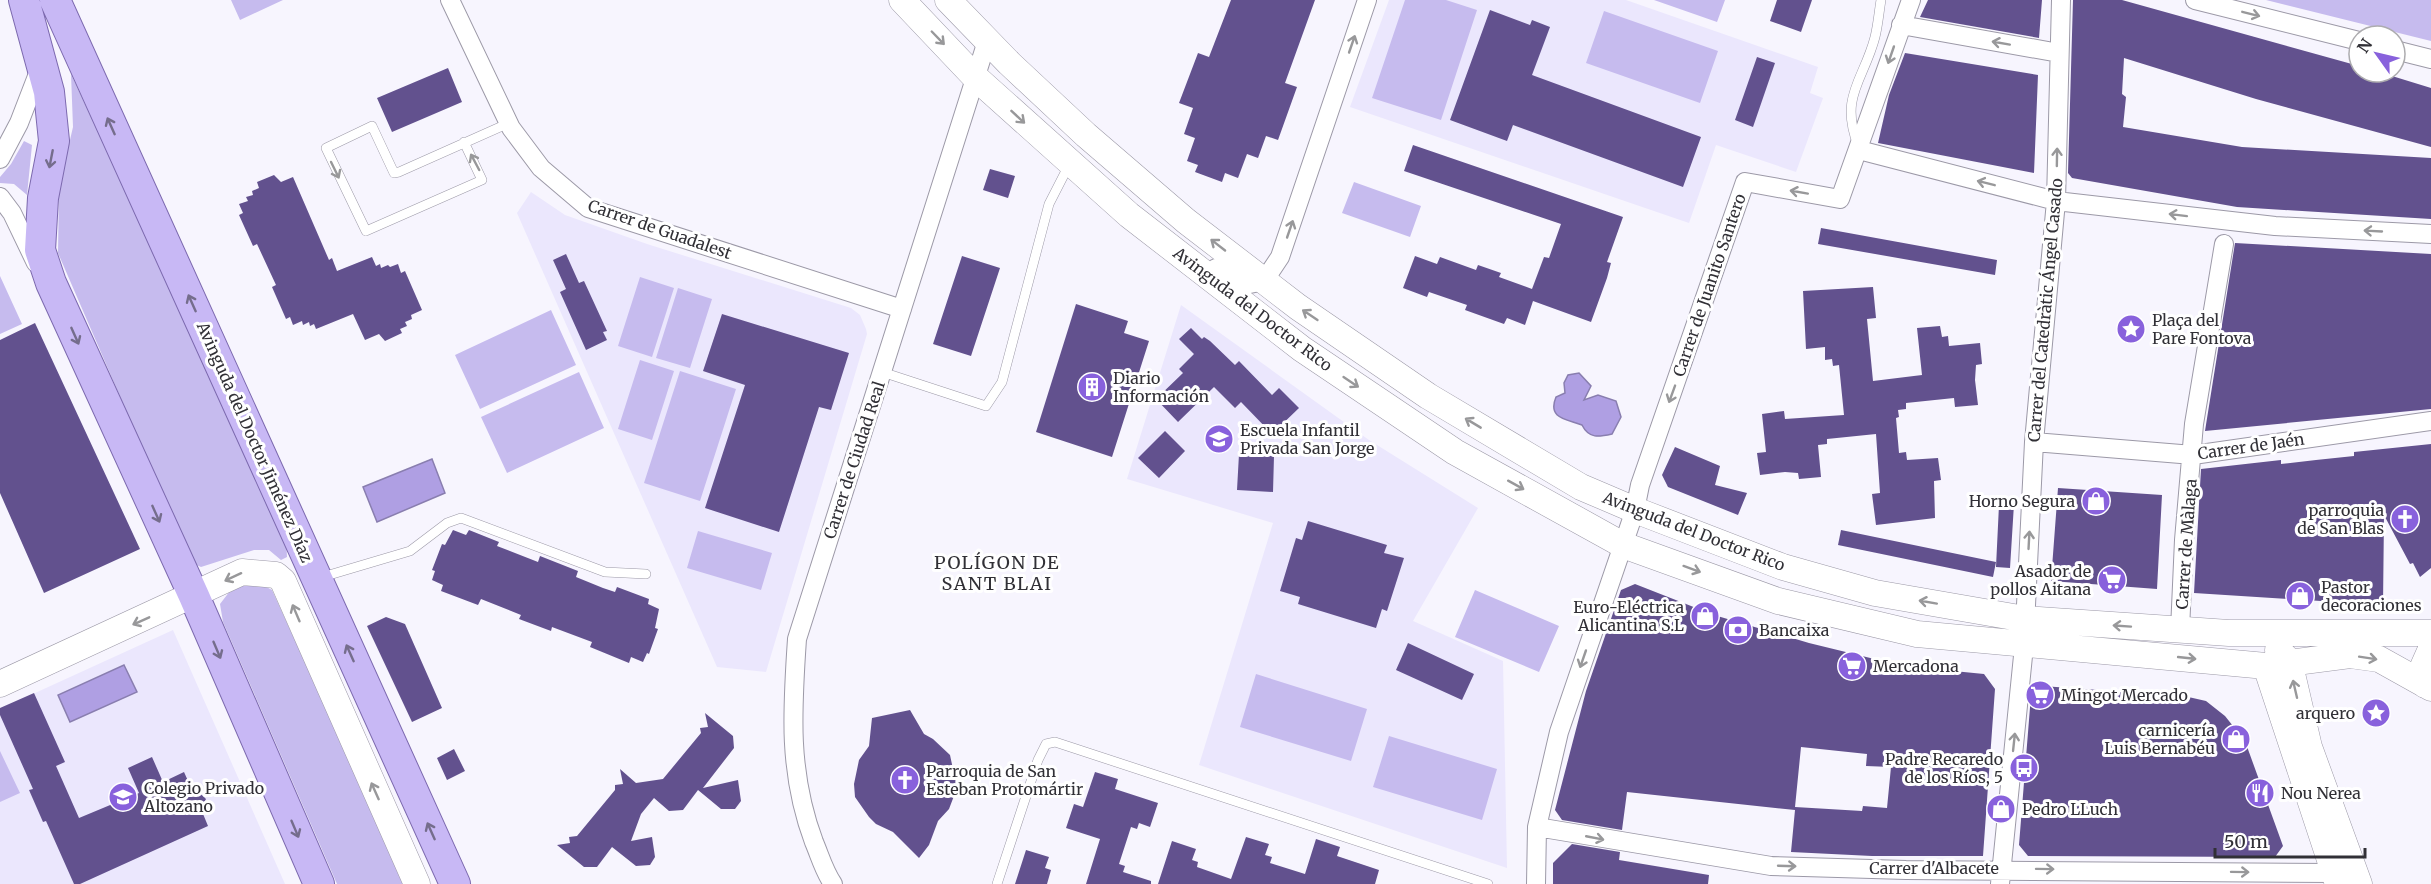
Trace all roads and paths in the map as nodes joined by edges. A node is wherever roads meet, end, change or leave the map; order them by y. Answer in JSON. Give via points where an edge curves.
{"nodes":[{"id":1,"x":24,"y":0,"type":"edge"},
{"id":2,"x":450,"y":0,"type":"edge"},
{"id":3,"x":902,"y":0,"type":"edge"},
{"id":4,"x":948,"y":0,"type":"edge"},
{"id":5,"x":1367,"y":0,"type":"edge"},
{"id":6,"x":1881,"y":0,"type":"edge"},
{"id":7,"x":1911,"y":0,"type":"edge"},
{"id":8,"x":2061,"y":0,"type":"edge"},
{"id":9,"x":2195,"y":0,"type":"edge"},
{"id":10,"x":60,"y":2,"type":"edge"},
{"id":11,"x":1901,"y":26,"type":"junction"},
{"id":12,"x":2347,"y":38,"type":"edge"},
{"id":13,"x":987,"y":41,"type":"junction"},
{"id":14,"x":2059,"y":53,"type":"junction"},
{"id":15,"x":2407,"y":53,"type":"edge"},
{"id":16,"x":2431,"y":59,"type":"edge"},
{"id":17,"x":42,"y":64,"type":"junction"},
{"id":18,"x":975,"y":77,"type":"junction"},
{"id":19,"x":509,"y":123,"type":"junction"},
{"id":20,"x":464,"y":142,"type":"junction"},
{"id":21,"x":1859,"y":150,"type":"junction"},
{"id":22,"x":0,"y":159,"type":"edge"},
{"id":23,"x":1070,"y":163,"type":"junction"},
{"id":24,"x":0,"y":197,"type":"edge"},
{"id":25,"x":2056,"y":201,"type":"junction"},
{"id":26,"x":1145,"y":227,"type":"junction"},
{"id":27,"x":2431,"y":234,"type":"edge"},
{"id":28,"x":2224,"y":244,"type":"dead end"},
{"id":29,"x":1264,"y":281,"type":"junction"},
{"id":30,"x":51,"y":283,"type":"junction"},
{"id":31,"x":902,"y":309,"type":"junction"},
{"id":32,"x":882,"y":372,"type":"junction"},
{"id":33,"x":2431,"y":421,"type":"edge"},
{"id":34,"x":2034,"y":442,"type":"junction"},
{"id":35,"x":2193,"y":455,"type":"junction"},
{"id":36,"x":1635,"y":510,"type":"junction"},
{"id":37,"x":1623,"y":544,"type":"junction"},
{"id":38,"x":646,"y":574,"type":"dead end"},
{"id":39,"x":317,"y":579,"type":"junction"},
{"id":40,"x":194,"y":596,"type":"junction"},
{"id":41,"x":2025,"y":619,"type":"junction"},
{"id":42,"x":2180,"y":630,"type":"junction"},
{"id":43,"x":2350,"y":632,"type":"junction"},
{"id":44,"x":2431,"y":633,"type":"edge"},
{"id":45,"x":2260,"y":634,"type":"junction"},
{"id":46,"x":2024,"y":646,"type":"junction"},
{"id":47,"x":2431,"y":649,"type":"edge"},
{"id":48,"x":2278,"y":660,"type":"junction"},
{"id":49,"x":0,"y":684,"type":"edge"},
{"id":50,"x":2428,"y":686,"type":"edge"},
{"id":51,"x":1537,"y":827,"type":"junction"},
{"id":52,"x":2001,"y":876,"type":"edge"},
{"id":53,"x":2336,"y":878,"type":"edge"},
{"id":54,"x":319,"y":884,"type":"edge"},
{"id":55,"x":417,"y":884,"type":"edge"},
{"id":56,"x":455,"y":884,"type":"edge"},
{"id":57,"x":833,"y":884,"type":"edge"},
{"id":58,"x":998,"y":884,"type":"edge"},
{"id":59,"x":1488,"y":884,"type":"edge"},
{"id":60,"x":1536,"y":884,"type":"edge"},
{"id":61,"x":2358,"y":884,"type":"edge"}],
"edges":[{"from":1,"to":17,"type":"main road"},
{"from":2,"to":19,"type":"street","name":"Carrer de Guadalest"},
{"from":3,"to":18,"type":"street","name":"Avinguda del Doctor Rico","one_way":true},
{"from":4,"to":13,"type":"street","name":"Avinguda del Doctor Rico"},
{"from":29,"to":5,"type":"street","one_way":true,"via":[[1280,257]]},
{"from":6,"to":21,"type":"lane","via":[[1875,38],[1851,96],[1852,130]]},
{"from":7,"to":11,"type":"street","name":"Carrer de Juanito Santero"},
{"from":8,"to":14,"type":"street","name":"Carrer del Catedràtic Ángel Casado"},
{"from":9,"to":12,"type":"street","one_way":true},
{"from":39,"to":10,"type":"main road","name":"Avinguda del Doctor Jiménez Díaz","one_way":true},
{"from":14,"to":11,"type":"street","one_way":true},
{"from":11,"to":21,"type":"street","name":"Carrer de Juanito Santero","one_way":true},
{"from":13,"to":18,"type":"street","name":"Carrer de Ciudad Real"},
{"from":29,"to":13,"type":"street","name":"Avinguda del Doctor Rico","one_way":true,"via":[[1186,221],[1086,135]]},
{"from":25,"to":14,"type":"street","name":"Carrer del Catedràtic Ángel Casado","one_way":true},
{"from":15,"to":16,"type":"street"},
{"from":17,"to":22,"type":"street"},
{"from":17,"to":30,"type":"main road","one_way":true,"via":[[54,141],[43,198],[40,250]]},
{"from":18,"to":23,"type":"street","name":"Avinguda del Doctor Rico","one_way":true},
{"from":18,"to":31,"type":"street","name":"Carrer de Ciudad Real"},
{"from":19,"to":20,"type":"lane"},
{"from":19,"to":31,"type":"street","name":"Carrer de Guadalest","via":[[542,168],[588,208]]},
{"from":20,"to":20,"type":"lane","one_way":true,"via":[[394,173],[372,126],[326,148],[366,231],[482,180]]},
{"from":25,"to":21,"type":"street","one_way":true},
{"from":21,"to":36,"type":"street","name":"Carrer de Juanito Santero","one_way":true,"via":[[1840,199],[1744,182],[1640,485]]},
{"from":23,"to":26,"type":"street","name":"Avinguda del Doctor Rico"},
{"from":23,"to":32,"type":"lane","via":[[1049,204],[1002,382],[987,406]]},
{"from":24,"to":30,"type":"street"},
{"from":27,"to":25,"type":"street","one_way":true,"via":[[2275,226]]},
{"from":25,"to":34,"type":"street","name":"Carrer del Catedràtic Ángel Casado"},
{"from":26,"to":29,"type":"street","name":"Avinguda del Doctor Rico","via":[[1173,236],[1234,281],[1245,285]]},
{"from":26,"to":37,"type":"street","name":"Avinguda del Doctor Rico","one_way":true,"via":[[1302,349],[1455,452]]},
{"from":28,"to":35,"type":"street","name":"Carrer de Màlaga","via":[[2194,424]]},
{"from":36,"to":29,"type":"street","name":"Avinguda del Doctor Rico","one_way":true,"via":[[1581,487],[1428,396]]},
{"from":30,"to":40,"type":"main road","one_way":true},
{"from":31,"to":32,"type":"street","name":"Carrer de Ciudad Real"},
{"from":32,"to":57,"type":"street","name":"Carrer de Ciudad Real","via":[[797,639],[793,757],[802,810]]},
{"from":33,"to":35,"type":"street","name":"Carrer de Jaén"},
{"from":34,"to":35,"type":"street","name":"Carrer de Jaén"},
{"from":41,"to":34,"type":"street","name":"Carrer del Catedràtic Ángel Casado","one_way":true},
{"from":35,"to":42,"type":"street","name":"Carrer de Màlaga"},
{"from":36,"to":37,"type":"street","name":"Carrer de Juanito Santero"},
{"from":41,"to":36,"type":"street","name":"Avinguda del Doctor Rico","one_way":true,"via":[[1875,592],[1783,567]]},
{"from":37,"to":46,"type":"street","name":"Avinguda del Doctor Rico","one_way":true,"via":[[1778,601],[1917,634]]},
{"from":37,"to":51,"type":"street","name":"Carrer de Juanito Santero","one_way":true,"via":[[1559,732]]},
{"from":38,"to":39,"type":"lane","via":[[595,569],[461,518],[447,523],[410,552]]},
{"from":56,"to":39,"type":"main road","name":"Avinguda del Doctor Jiménez Díaz","one_way":true},
{"from":40,"to":49,"type":"street","one_way":true},
{"from":40,"to":54,"type":"main road","one_way":true},
{"from":55,"to":40,"type":"street","name":"Avinguda del Doctor Jiménez Díaz","one_way":true,"via":[[283,581],[276,575],[242,572]]},
{"from":42,"to":41,"type":"street","name":"Avinguda del Doctor Rico","one_way":true},
{"from":41,"to":46,"type":"street","name":"Carrer del Catedràtic Ángel Casado"},
{"from":42,"to":45,"type":"street","name":"Avinguda del Doctor Rico"},
{"from":43,"to":44,"type":"street","name":"Avinguda del Doctor Rico"},
{"from":43,"to":45,"type":"street","name":"Avinguda del Doctor Rico"},
{"from":43,"to":48,"type":"street","via":[[2327,647]]},
{"from":45,"to":48,"type":"street"},
{"from":46,"to":48,"type":"street","name":"Avinguda del Doctor Rico","one_way":true},
{"from":52,"to":46,"type":"street","name":"Carrer del Catedràtic Ángel Casado","one_way":true},
{"from":47,"to":50,"type":"street","via":[[2423,667]]},
{"from":48,"to":50,"type":"street","one_way":true,"via":[[2350,655],[2379,659]]},
{"from":48,"to":53,"type":"street"},
{"from":61,"to":48,"type":"street","one_way":true},
{"from":51,"to":52,"type":"street","name":"Carrer d'Albacete","one_way":true,"via":[[1771,866]]},
{"from":51,"to":60,"type":"street","name":"Carrer de Juanito Santero"},
{"from":52,"to":53,"type":"street","name":"Carrer d'Albacete","one_way":true},
{"from":58,"to":59,"type":"lane","via":[[1038,760],[1046,744],[1055,742]]}]}
